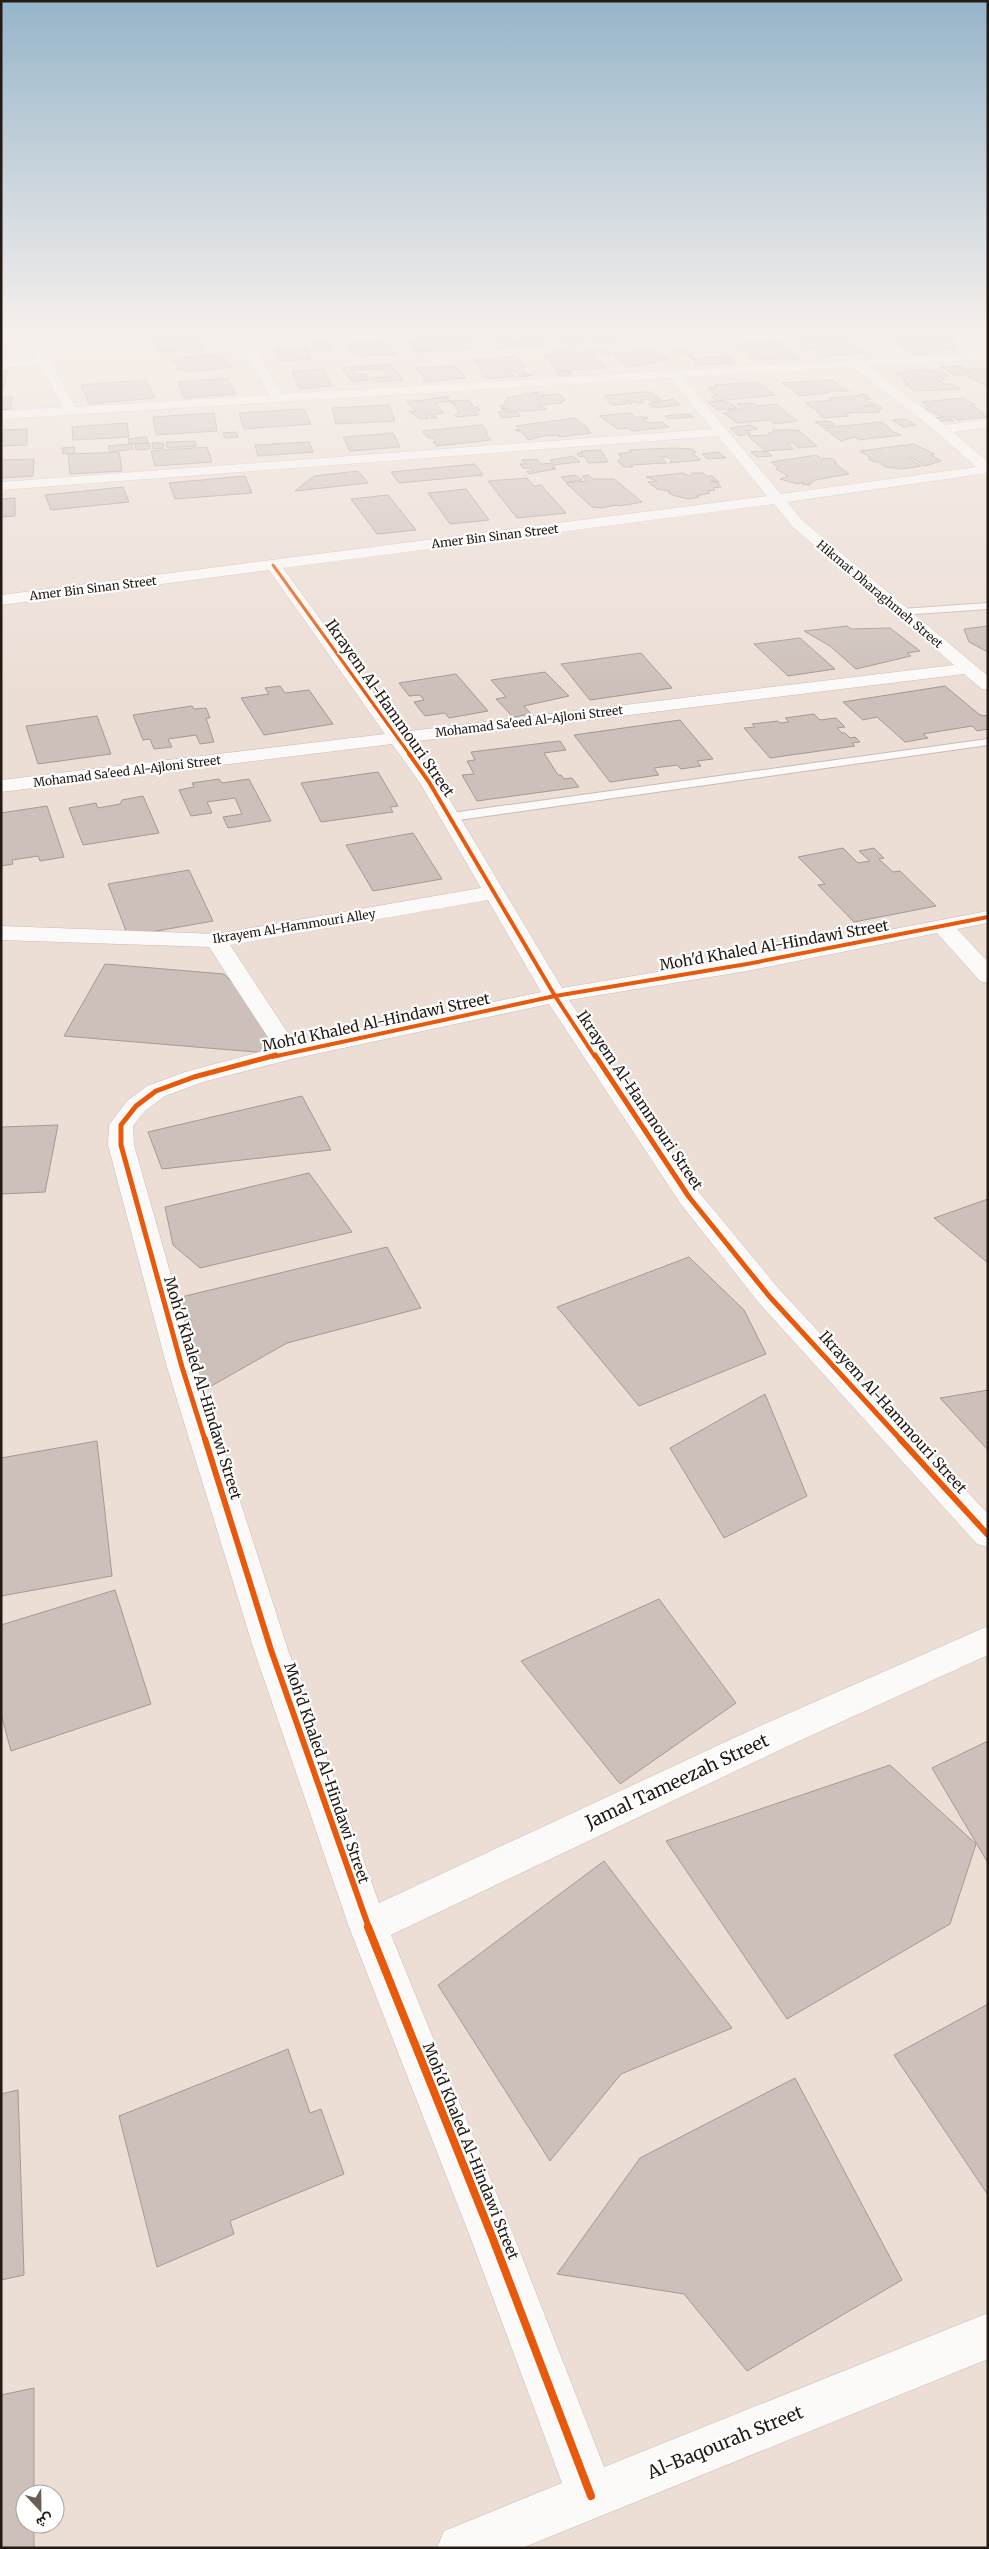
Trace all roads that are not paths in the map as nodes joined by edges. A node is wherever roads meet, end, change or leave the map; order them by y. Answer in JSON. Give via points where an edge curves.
{"nodes":[{"id":1,"x":482,"y":450,"type":"edge"},
{"id":2,"x":736,"y":450,"type":"edge"},
{"id":3,"x":966,"y":450,"type":"edge"},
{"id":4,"x":987,"y":469,"type":"edge"},
{"id":5,"x":1,"y":486,"type":"edge"},
{"id":6,"x":775,"y":500,"type":"junction"},
{"id":7,"x":273,"y":565,"type":"junction"},
{"id":8,"x":1,"y":600,"type":"edge"},
{"id":9,"x":988,"y":606,"type":"edge"},
{"id":10,"x":901,"y":612,"type":"junction"},
{"id":11,"x":968,"y":668,"type":"junction"},
{"id":12,"x":988,"y":685,"type":"edge"},
{"id":13,"x":397,"y":737,"type":"junction"},
{"id":14,"x":988,"y":742,"type":"edge"},
{"id":15,"x":1,"y":786,"type":"edge"},
{"id":16,"x":451,"y":817,"type":"junction"},
{"id":17,"x":496,"y":892,"type":"junction"},
{"id":18,"x":988,"y":917,"type":"edge"},
{"id":19,"x":943,"y":927,"type":"junction"},
{"id":20,"x":1,"y":933,"type":"edge"},
{"id":21,"x":216,"y":941,"type":"junction"},
{"id":22,"x":988,"y":976,"type":"edge"},
{"id":23,"x":555,"y":996,"type":"junction"},
{"id":24,"x":289,"y":1052,"type":"junction"},
{"id":25,"x":988,"y":1535,"type":"edge"},
{"id":26,"x":988,"y":1640,"type":"edge"},
{"id":27,"x":368,"y":1926,"type":"junction"},
{"id":28,"x":988,"y":2336,"type":"edge"},
{"id":29,"x":591,"y":2496,"type":"junction"},
{"id":30,"x":461,"y":2548,"type":"edge"}],
"edges":[{"from":1,"to":5,"type":"street"},
{"from":2,"to":6,"type":"street","name":"Hikmat Dharaghmeh Street"},
{"from":3,"to":4,"type":"street"},
{"from":4,"to":6,"type":"street","name":"Amer Bin Sinan Street"},
{"from":6,"to":7,"type":"street","name":"Amer Bin Sinan Street"},
{"from":6,"to":10,"type":"street","name":"Hikmat Dharaghmeh Street","via":[[798,524]]},
{"from":7,"to":8,"type":"street","name":"Amer Bin Sinan Street"},
{"from":7,"to":13,"type":"street","name":"Ikrayem Al-Hammouri Street"},
{"from":9,"to":10,"type":"lane"},
{"from":10,"to":11,"type":"street","name":"Hikmat Dharaghmeh Street"},
{"from":11,"to":12,"type":"street","name":"Hikmat Dharaghmeh Street"},
{"from":11,"to":13,"type":"street","name":"Mohamad Sa'eed Al-Ajloni Street"},
{"from":13,"to":15,"type":"street","name":"Mohamad Sa'eed Al-Ajloni Street"},
{"from":13,"to":16,"type":"street","name":"Ikrayem Al-Hammouri Street"},
{"from":14,"to":16,"type":"lane"},
{"from":16,"to":17,"type":"street","name":"Ikrayem Al-Hammouri Street"},
{"from":17,"to":21,"type":"street","name":"Ikrayem Al-Hammouri Alley"},
{"from":17,"to":23,"type":"street","name":"Ikrayem Al-Hammouri Street"},
{"from":18,"to":19,"type":"street","name":"Moh'd Khaled Al-Hindawi Street"},
{"from":19,"to":22,"type":"street"},
{"from":19,"to":23,"type":"street","name":"Moh'd Khaled Al-Hindawi Street"},
{"from":20,"to":21,"type":"street","name":"Ikrayem Al-Hammouri Alley"},
{"from":21,"to":24,"type":"street"},
{"from":23,"to":24,"type":"street","name":"Moh'd Khaled Al-Hindawi Street"},
{"from":23,"to":25,"type":"street","name":"Ikrayem Al-Hammouri Street","via":[[689,1197],[732,1252]]},
{"from":24,"to":27,"type":"street","name":"Moh'd Khaled Al-Hindawi Street","via":[[194,1077],[156,1091],[136,1106],[122,1125],[121,1145],[185,1376],[271,1650]]},
{"from":26,"to":27,"type":"street","name":"Jamal Tameezah Street"},
{"from":27,"to":29,"type":"street","name":"Moh'd Khaled Al-Hindawi Street"},
{"from":28,"to":29,"type":"street","name":"Al-Baqourah Street"},
{"from":29,"to":30,"type":"street","name":"Al-Baqourah Street"}]}
